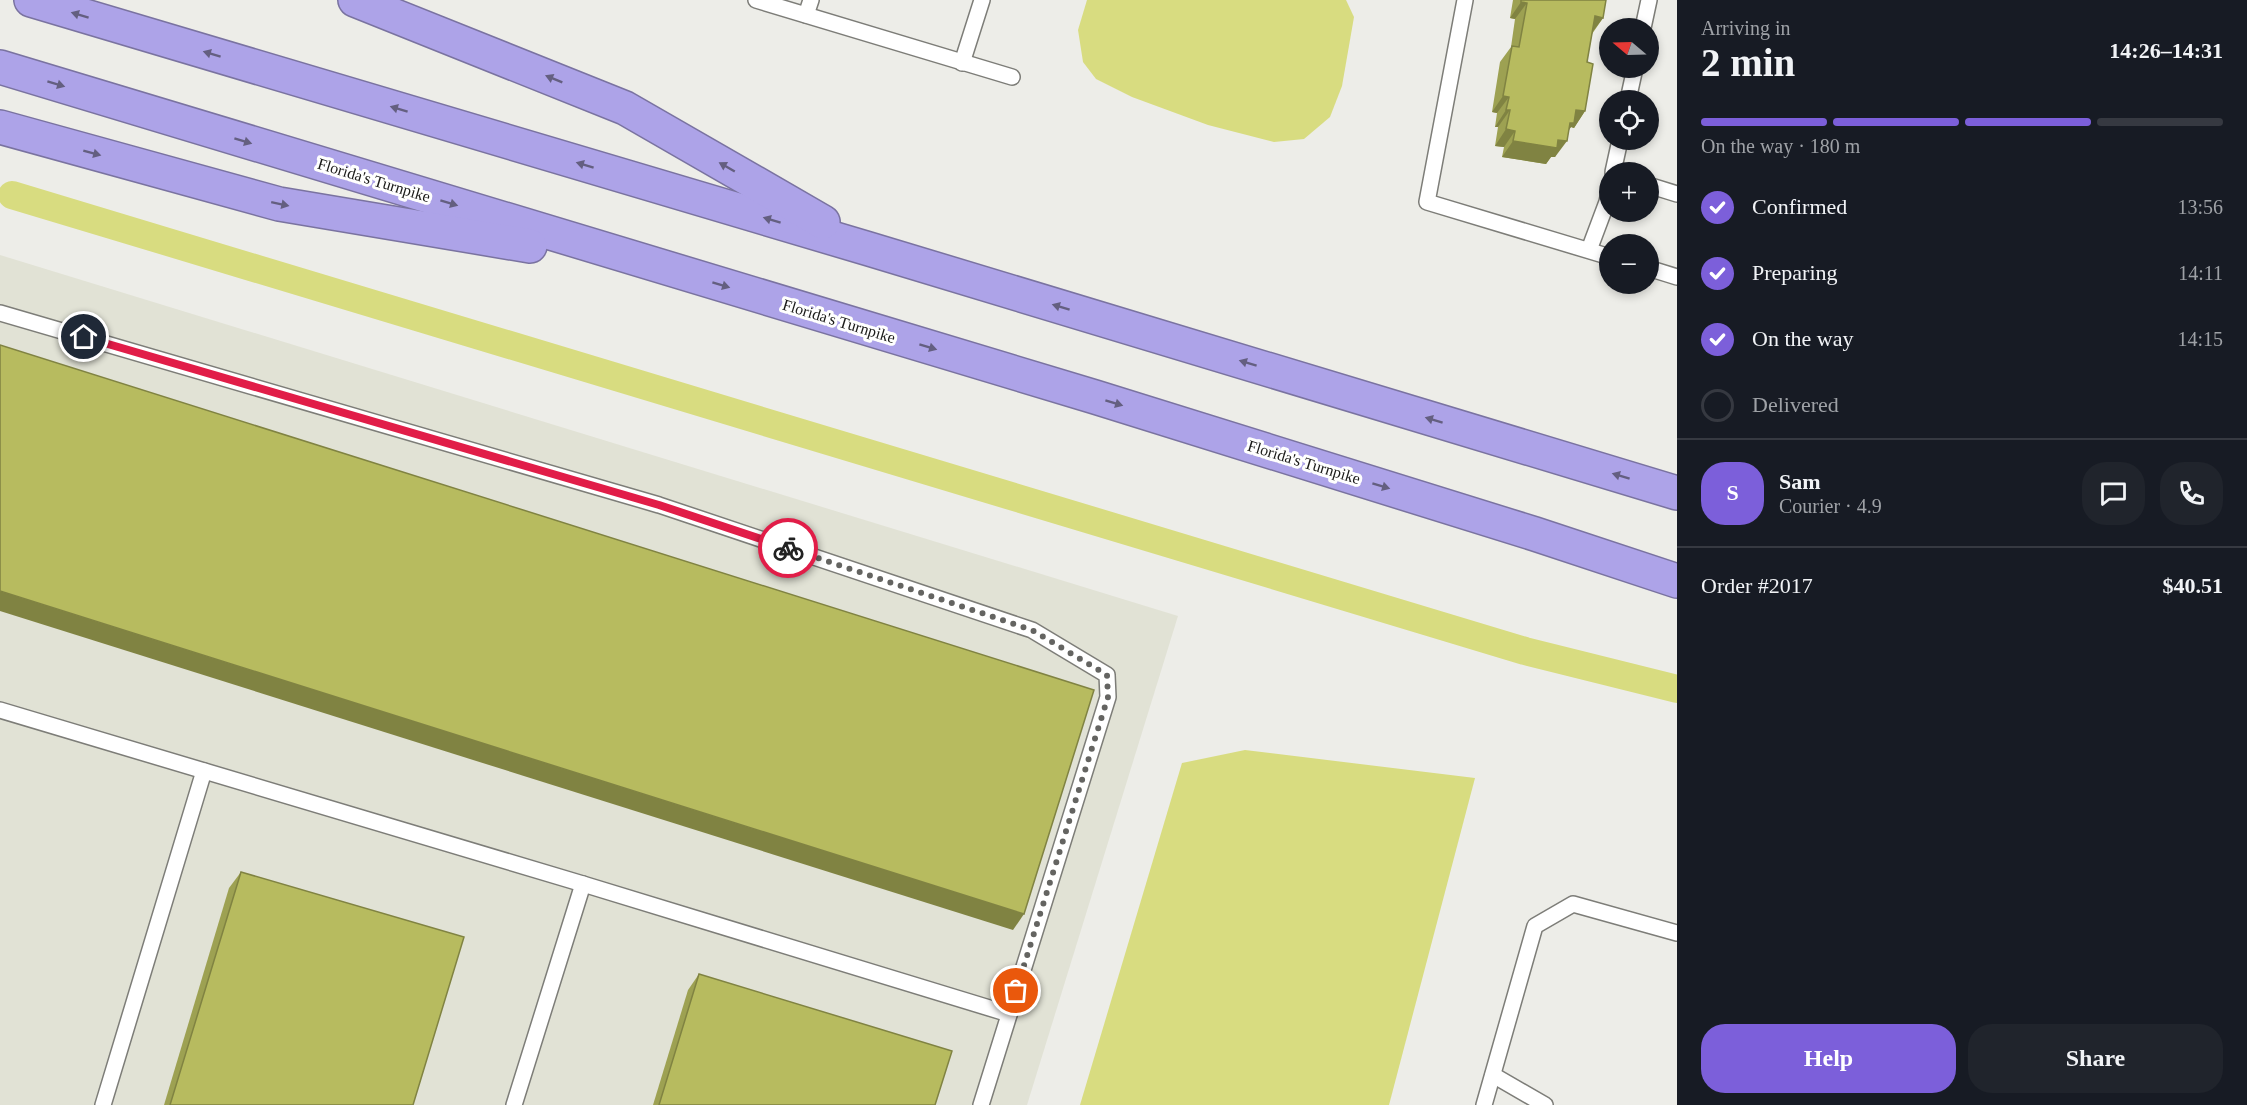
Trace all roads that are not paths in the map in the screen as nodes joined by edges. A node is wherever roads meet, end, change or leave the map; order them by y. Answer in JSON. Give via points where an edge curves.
{"nodes":[{"id":1,"x":31,"y":0,"type":"edge"},
{"id":2,"x":355,"y":0,"type":"edge"},
{"id":3,"x":756,"y":0,"type":"edge"},
{"id":4,"x":811,"y":0,"type":"edge"},
{"id":5,"x":982,"y":0,"type":"edge"},
{"id":6,"x":1465,"y":0,"type":"edge"},
{"id":7,"x":1649,"y":0,"type":"edge"},
{"id":8,"x":806,"y":15,"type":"junction"},
{"id":9,"x":1645,"y":18,"type":"edge"},
{"id":10,"x":962,"y":63,"type":"junction"},
{"id":11,"x":0,"y":67,"type":"edge"},
{"id":12,"x":1012,"y":77,"type":"dead end"},
{"id":13,"x":0,"y":127,"type":"edge"},
{"id":14,"x":1659,"y":188,"type":"edge"},
{"id":15,"x":1677,"y":194,"type":"edge"},
{"id":16,"x":1600,"y":222,"type":"edge"},
{"id":17,"x":869,"y":249,"type":"junction"},
{"id":18,"x":1589,"y":250,"type":"junction"},
{"id":19,"x":1599,"y":253,"type":"edge"},
{"id":20,"x":664,"y":269,"type":"junction"},
{"id":21,"x":1659,"y":271,"type":"edge"},
{"id":22,"x":1677,"y":277,"type":"edge"},
{"id":23,"x":0,"y":313,"type":"edge"},
{"id":24,"x":1677,"y":493,"type":"edge"},
{"id":25,"x":1677,"y":581,"type":"edge"},
{"id":26,"x":0,"y":710,"type":"edge"},
{"id":27,"x":204,"y":771,"type":"junction"},
{"id":28,"x":583,"y":884,"type":"junction"},
{"id":29,"x":1677,"y":933,"type":"edge"},
{"id":30,"x":1009,"y":1014,"type":"junction"},
{"id":31,"x":1493,"y":1075,"type":"junction"},
{"id":32,"x":103,"y":1105,"type":"edge"},
{"id":33,"x":514,"y":1105,"type":"edge"},
{"id":34,"x":981,"y":1105,"type":"edge"},
{"id":35,"x":1484,"y":1105,"type":"edge"},
{"id":36,"x":1545,"y":1105,"type":"edge"}],
"edges":[{"from":17,"to":1,"type":"highway","one_way":true},
{"from":17,"to":2,"type":"highway","one_way":true,"via":[[625,108]]},
{"from":3,"to":8,"type":"lane"},
{"from":4,"to":8,"type":"lane"},
{"from":5,"to":10,"type":"lane"},
{"from":6,"to":18,"type":"lane","via":[[1427,202]]},
{"from":7,"to":9,"type":"lane"},
{"from":8,"to":10,"type":"lane"},
{"from":10,"to":12,"type":"lane"},
{"from":11,"to":20,"type":"highway","name":"Florida's Turnpike","one_way":true},
{"from":13,"to":20,"type":"highway","one_way":true,"via":[[279,204]]},
{"from":14,"to":15,"type":"lane"},
{"from":16,"to":18,"type":"lane"},
{"from":24,"to":17,"type":"highway","one_way":true},
{"from":18,"to":19,"type":"lane"},
{"from":20,"to":25,"type":"highway","name":"Florida's Turnpike","one_way":true,"via":[[1095,397]]},
{"from":21,"to":22,"type":"lane"},
{"from":23,"to":30,"type":"lane","via":[[659,505],[1032,630],[1107,675],[1108,697]]},
{"from":26,"to":27,"type":"lane"},
{"from":27,"to":28,"type":"lane"},
{"from":27,"to":32,"type":"lane"},
{"from":28,"to":30,"type":"lane"},
{"from":28,"to":33,"type":"lane"},
{"from":29,"to":31,"type":"lane","via":[[1573,904],[1535,926]]},
{"from":30,"to":34,"type":"lane"},
{"from":31,"to":35,"type":"lane"},
{"from":31,"to":36,"type":"lane"}]}
